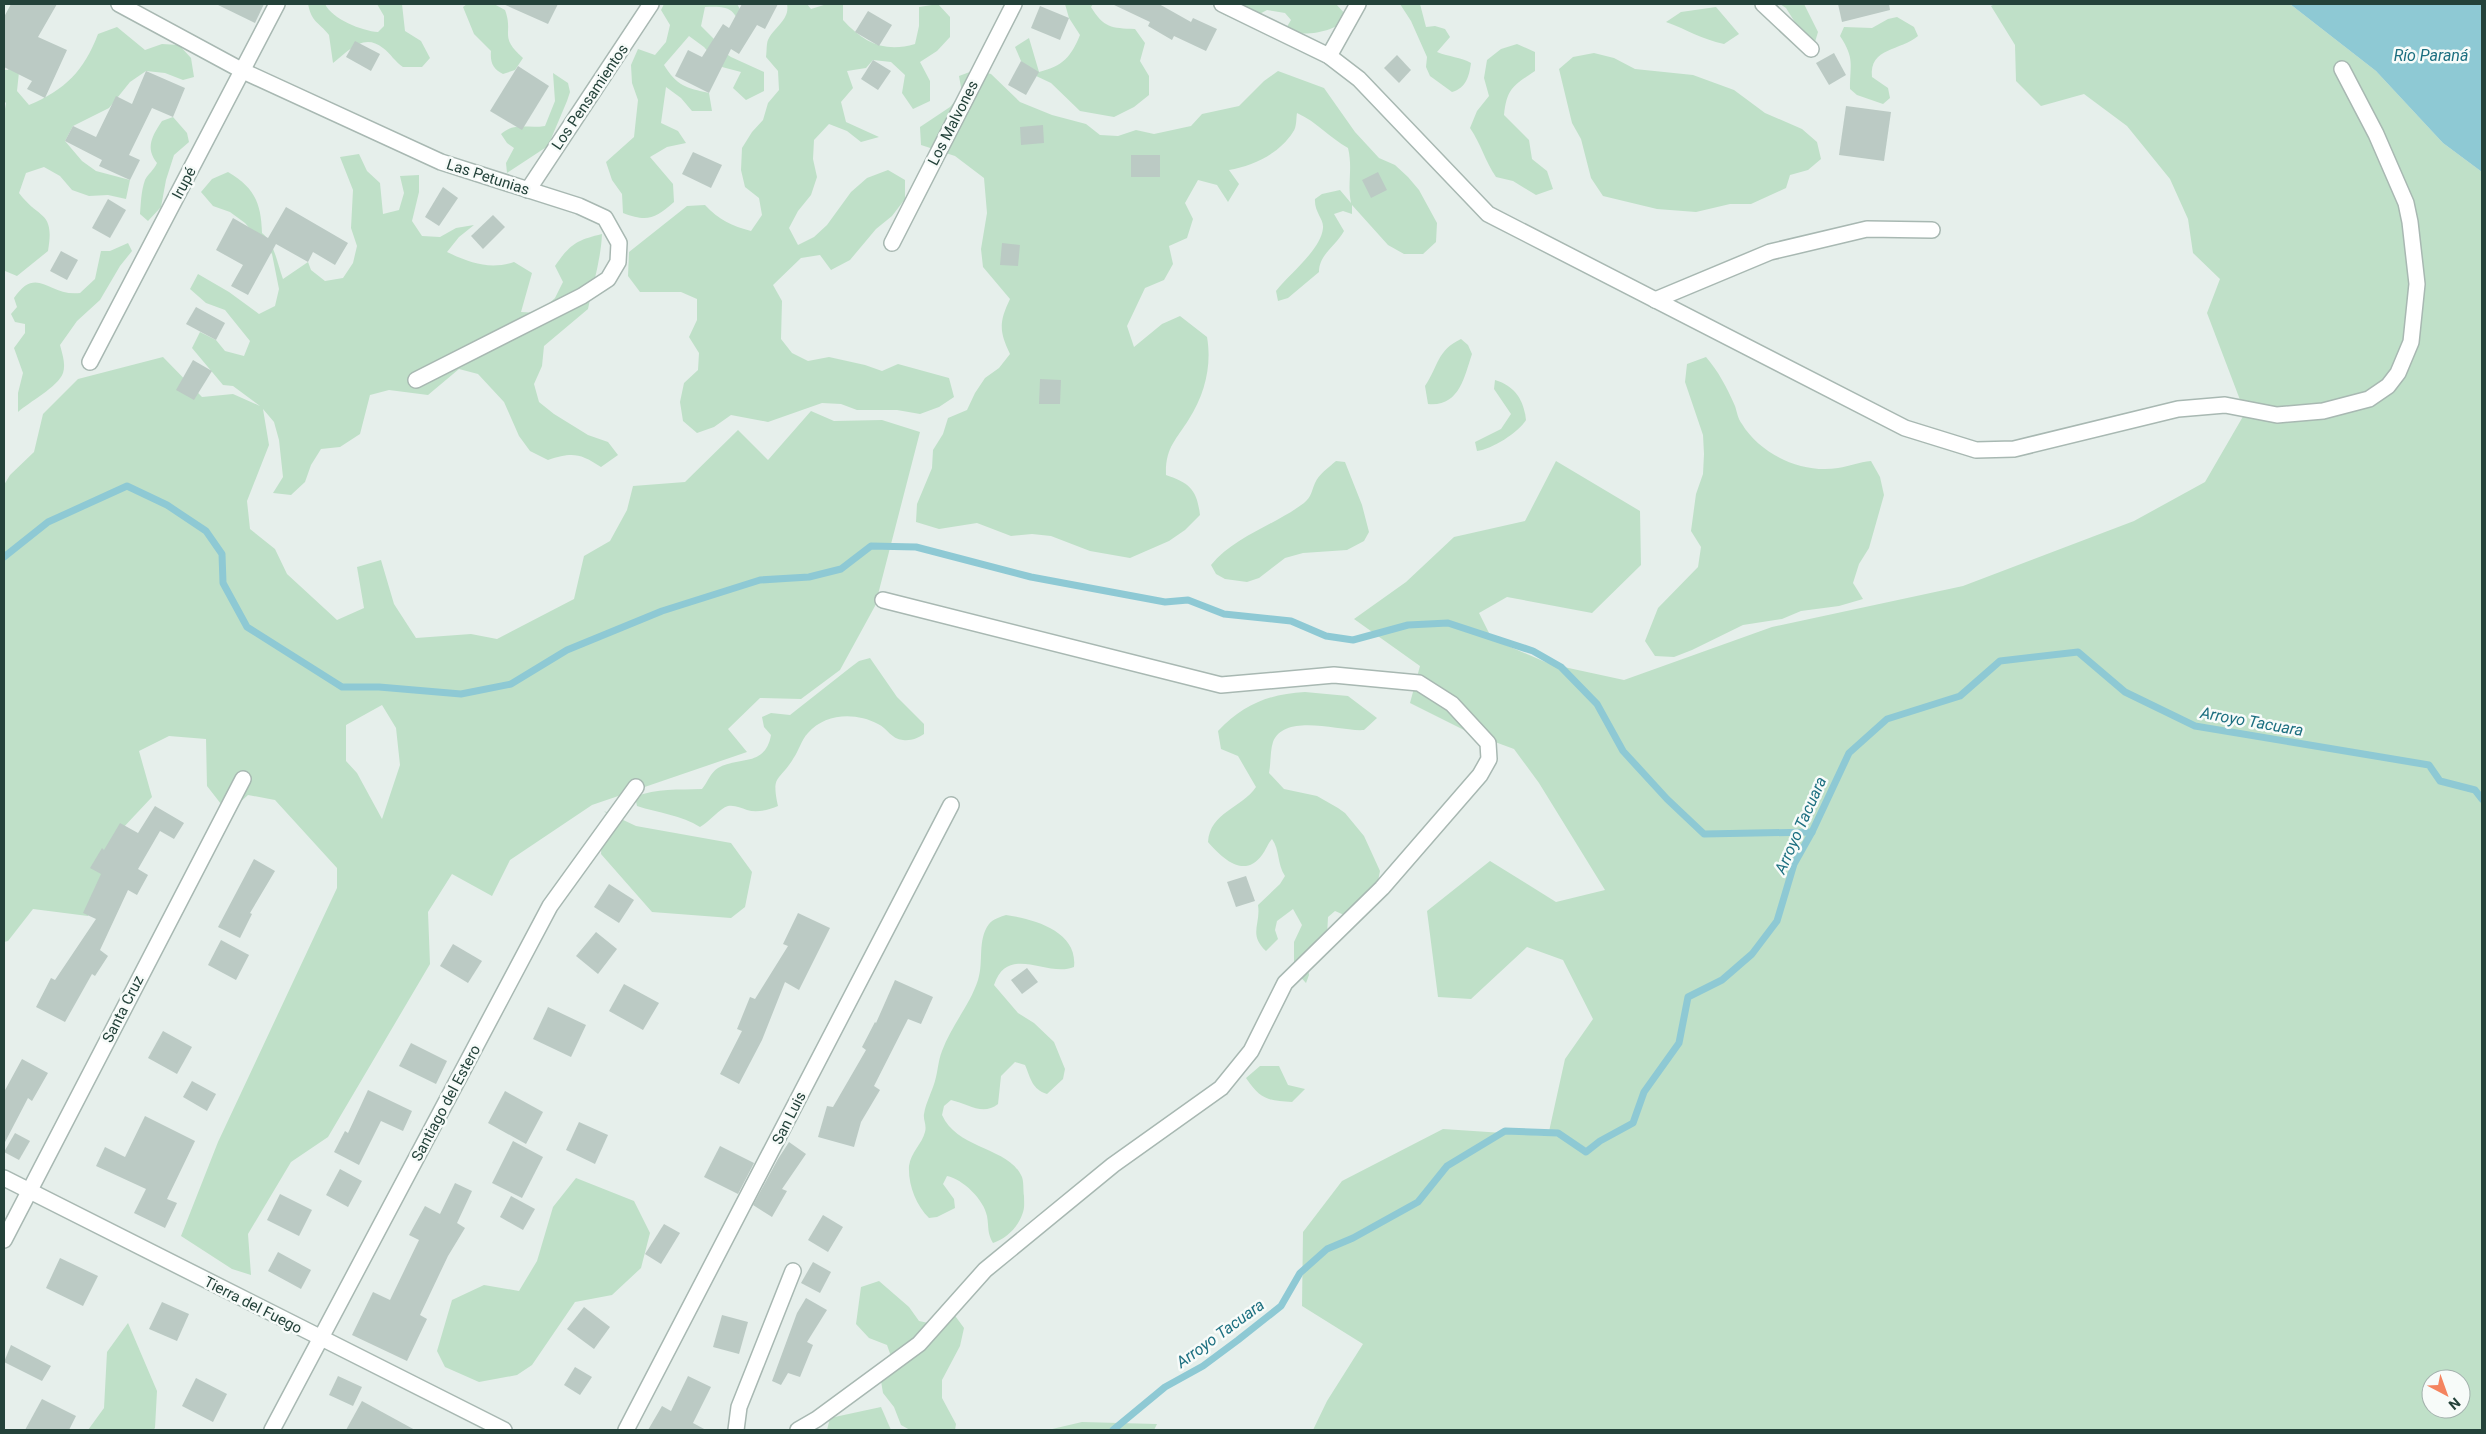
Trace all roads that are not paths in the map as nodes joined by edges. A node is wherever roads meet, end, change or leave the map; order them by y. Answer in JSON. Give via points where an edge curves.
{"nodes":[{"id":1,"x":119,"y":4,"type":"edge"},
{"id":2,"x":277,"y":4,"type":"edge"},
{"id":3,"x":651,"y":4,"type":"edge"},
{"id":4,"x":1012,"y":4,"type":"edge"},
{"id":5,"x":1222,"y":4,"type":"edge"},
{"id":6,"x":1358,"y":4,"type":"edge"},
{"id":7,"x":1763,"y":4,"type":"edge"},
{"id":8,"x":1811,"y":49,"type":"dead end"},
{"id":9,"x":1329,"y":56,"type":"junction"},
{"id":10,"x":2342,"y":69,"type":"dead end"},
{"id":11,"x":243,"y":71,"type":"junction"},
{"id":12,"x":528,"y":190,"type":"junction"},
{"id":13,"x":1932,"y":230,"type":"dead end"},
{"id":14,"x":892,"y":243,"type":"dead end"},
{"id":15,"x":1655,"y":300,"type":"junction"},
{"id":16,"x":90,"y":362,"type":"dead end"},
{"id":17,"x":416,"y":380,"type":"dead end"},
{"id":18,"x":883,"y":600,"type":"dead end"},
{"id":19,"x":243,"y":779,"type":"dead end"},
{"id":20,"x":636,"y":787,"type":"dead end"},
{"id":21,"x":951,"y":805,"type":"dead end"},
{"id":22,"x":4,"y":1178,"type":"edge"},
{"id":23,"x":28,"y":1191,"type":"junction"},
{"id":24,"x":4,"y":1240,"type":"edge"},
{"id":25,"x":793,"y":1271,"type":"dead end"},
{"id":26,"x":321,"y":1339,"type":"junction"},
{"id":27,"x":272,"y":1430,"type":"edge"},
{"id":28,"x":504,"y":1430,"type":"edge"},
{"id":29,"x":626,"y":1430,"type":"edge"},
{"id":30,"x":736,"y":1430,"type":"edge"},
{"id":31,"x":798,"y":1430,"type":"edge"}],
"edges":[{"from":1,"to":11,"type":"street","name":"Las Petunias"},
{"from":2,"to":11,"type":"street","name":"Irupé"},
{"from":3,"to":12,"type":"street","name":"Los Pensamientos"},
{"from":4,"to":14,"type":"street","name":"Los Malvones"},
{"from":5,"to":9,"type":"street"},
{"from":6,"to":9,"type":"street"},
{"from":7,"to":8,"type":"street"},
{"from":9,"to":15,"type":"street","via":[[1359,79],[1488,214]]},
{"from":10,"to":15,"type":"street","via":[[2376,134],[2406,204],[2417,284],[2411,342],[2398,373],[2388,386],[2368,399],[2323,411],[2277,415],[2225,405],[2178,409],[2014,449],[1976,450],[1905,428]]},
{"from":11,"to":12,"type":"street","name":"Las Petunias","via":[[440,162]]},
{"from":11,"to":16,"type":"street","name":"Irupé"},
{"from":12,"to":17,"type":"street","name":"Las Petunias","via":[[605,218],[619,243],[618,262],[608,279],[582,296]]},
{"from":13,"to":15,"type":"street","via":[[1867,230],[1770,252]]},
{"from":18,"to":31,"type":"street","via":[[1221,685],[1334,676],[1419,683],[1452,704],[1488,743],[1489,759],[1480,775],[1382,888],[1285,983],[1251,1051],[1221,1088],[1113,1165],[985,1270],[918,1344]]},
{"from":19,"to":23,"type":"street","name":"Santa Cruz"},
{"from":20,"to":26,"type":"street","name":"Santiago del Estero","via":[[550,906]]},
{"from":21,"to":29,"type":"street","name":"San Luis"},
{"from":22,"to":23,"type":"street","name":"Tierra del Fuego"},
{"from":23,"to":24,"type":"street","name":"Santa Cruz"},
{"from":23,"to":26,"type":"street","name":"Tierra del Fuego"},
{"from":25,"to":30,"type":"street","via":[[739,1407]]},
{"from":26,"to":27,"type":"street","name":"Santiago del Estero"},
{"from":26,"to":28,"type":"street","name":"Tierra del Fuego"}]}
